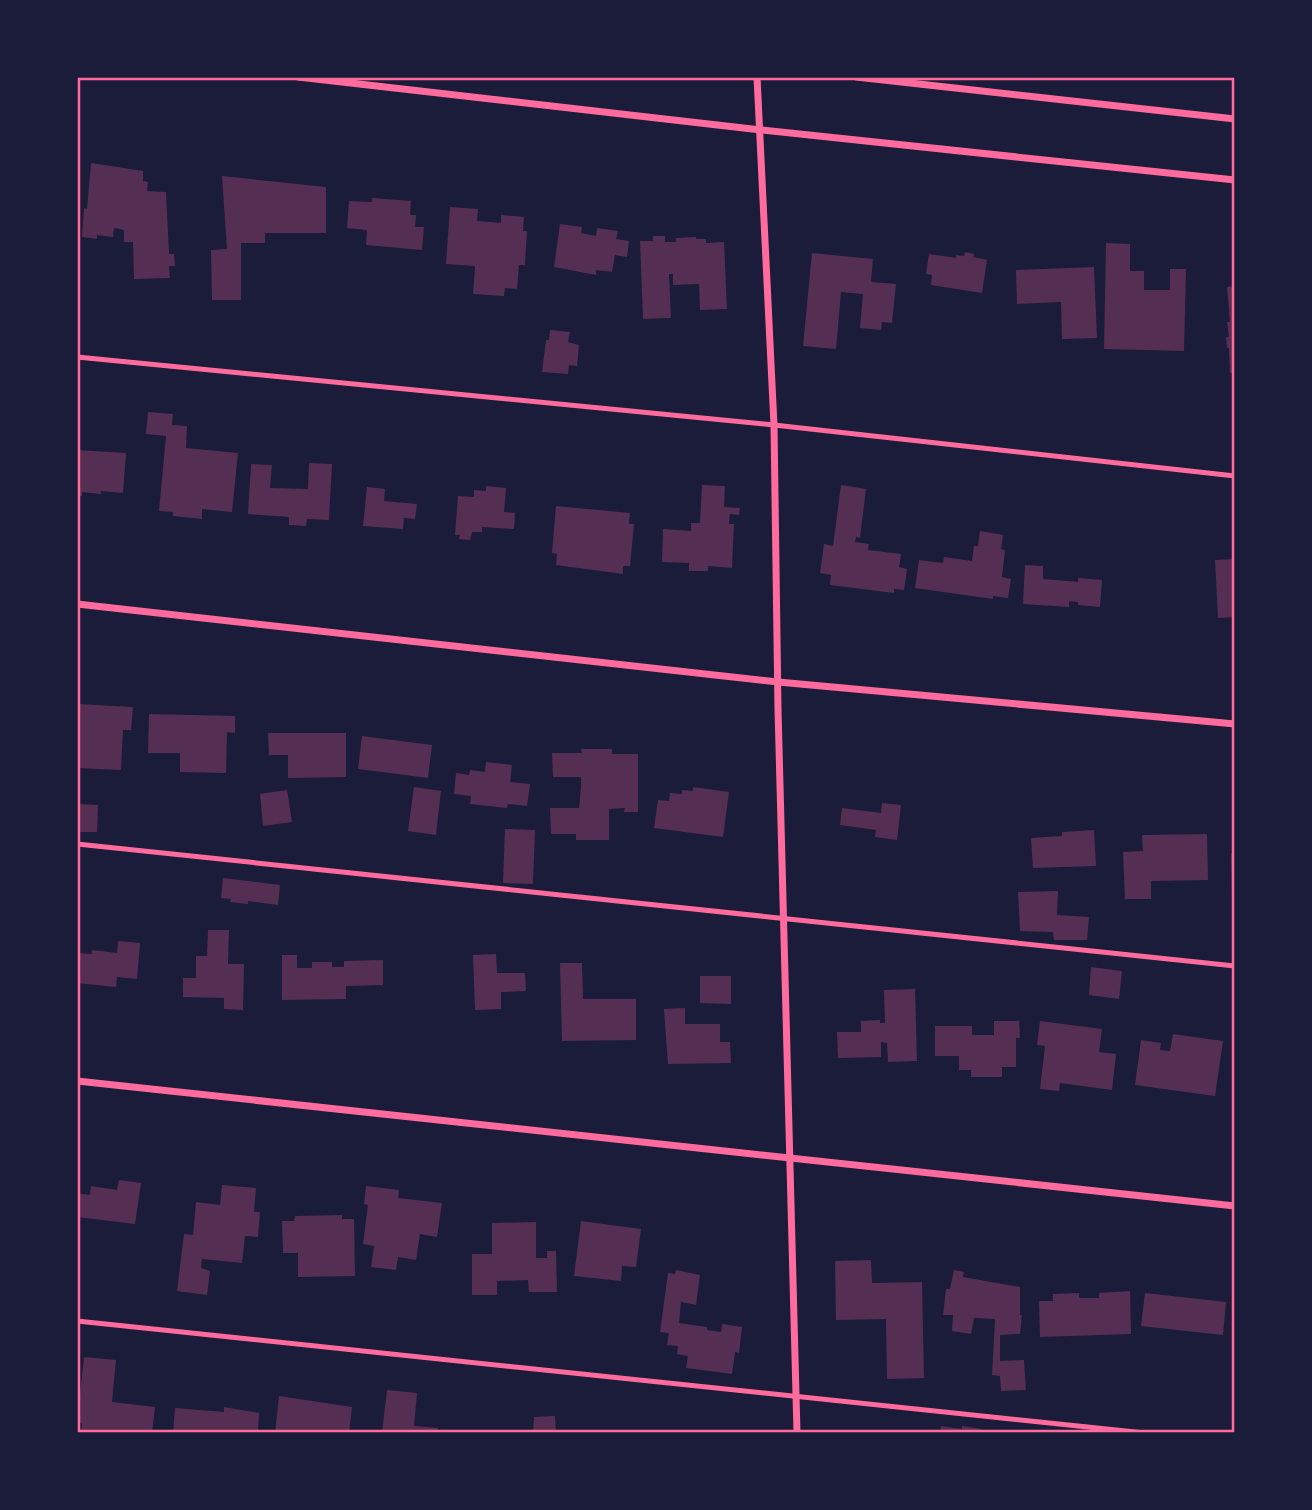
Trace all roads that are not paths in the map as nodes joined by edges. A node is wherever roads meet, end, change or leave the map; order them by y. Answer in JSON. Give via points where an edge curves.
{"nodes":[{"id":1,"x":298,"y":77,"type":"edge"},
{"id":2,"x":757,"y":77,"type":"edge"},
{"id":3,"x":856,"y":77,"type":"edge"},
{"id":4,"x":1235,"y":119,"type":"edge"},
{"id":5,"x":761,"y":130,"type":"junction"},
{"id":6,"x":1235,"y":180,"type":"edge"},
{"id":7,"x":77,"y":357,"type":"edge"},
{"id":8,"x":774,"y":425,"type":"junction"},
{"id":9,"x":1235,"y":476,"type":"edge"},
{"id":10,"x":77,"y":604,"type":"edge"},
{"id":11,"x":778,"y":682,"type":"junction"},
{"id":12,"x":1235,"y":724,"type":"edge"},
{"id":13,"x":77,"y":844,"type":"edge"},
{"id":14,"x":785,"y":917,"type":"junction"},
{"id":15,"x":1235,"y":966,"type":"edge"},
{"id":16,"x":77,"y":1081,"type":"edge"},
{"id":17,"x":789,"y":1158,"type":"junction"},
{"id":18,"x":1235,"y":1206,"type":"edge"},
{"id":19,"x":77,"y":1321,"type":"edge"},
{"id":20,"x":796,"y":1397,"type":"junction"},
{"id":21,"x":797,"y":1433,"type":"edge"},
{"id":22,"x":1145,"y":1433,"type":"edge"}],
"edges":[{"from":1,"to":5,"type":"street"},
{"from":2,"to":5,"type":"street"},
{"from":3,"to":4,"type":"street"},
{"from":5,"to":6,"type":"street"},
{"from":5,"to":8,"type":"street"},
{"from":7,"to":8,"type":"lane"},
{"from":8,"to":9,"type":"lane"},
{"from":8,"to":11,"type":"street"},
{"from":10,"to":11,"type":"street"},
{"from":11,"to":12,"type":"street"},
{"from":11,"to":14,"type":"street"},
{"from":13,"to":14,"type":"lane"},
{"from":14,"to":15,"type":"lane"},
{"from":14,"to":17,"type":"street"},
{"from":16,"to":17,"type":"street"},
{"from":17,"to":18,"type":"street"},
{"from":17,"to":20,"type":"street"},
{"from":19,"to":20,"type":"lane"},
{"from":20,"to":21,"type":"street"},
{"from":20,"to":22,"type":"lane"}]}
